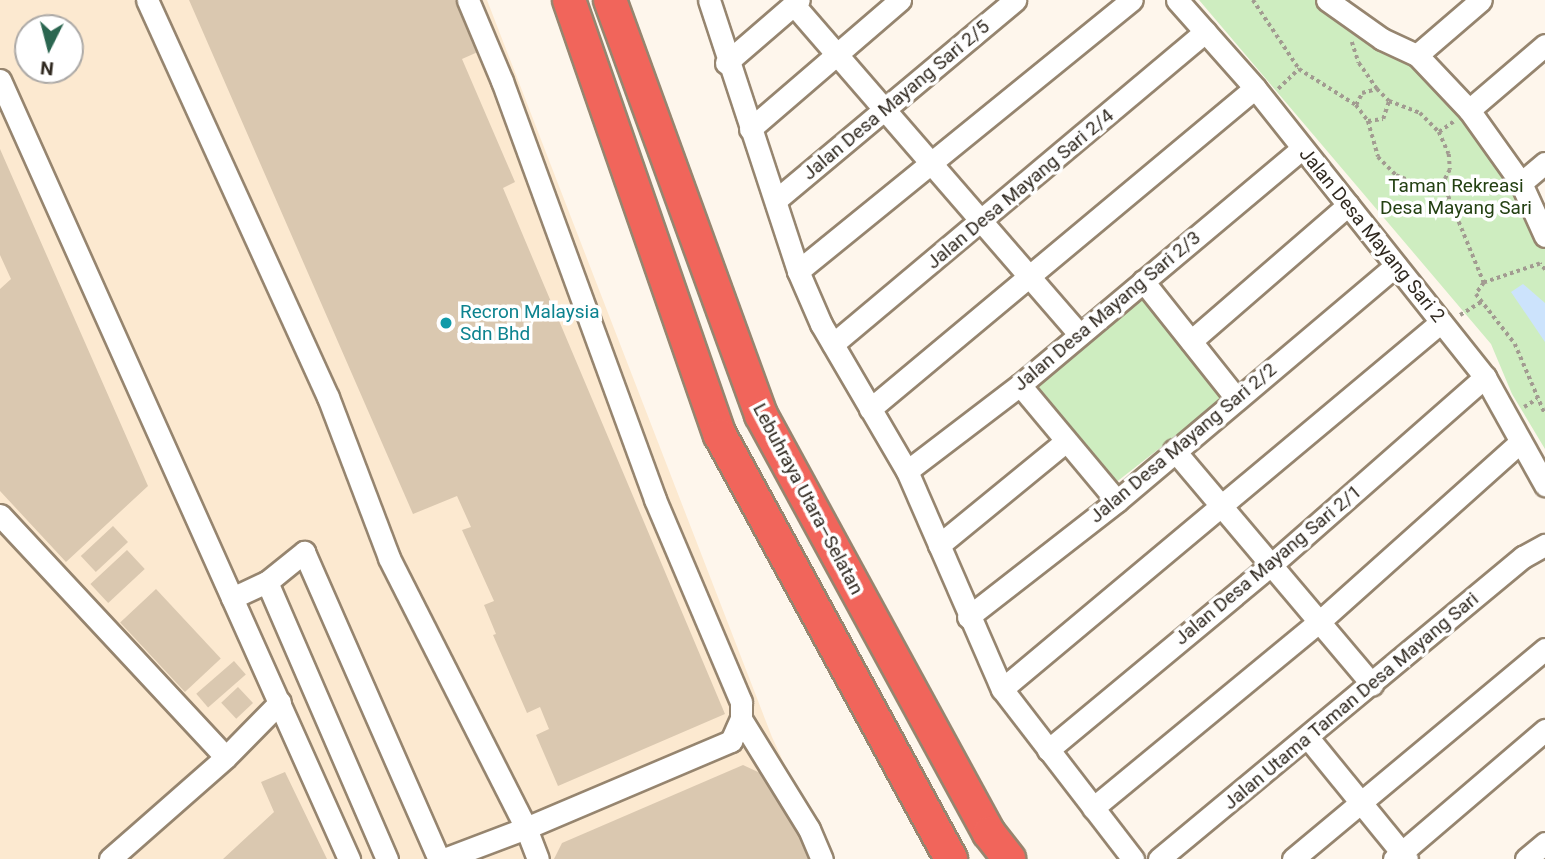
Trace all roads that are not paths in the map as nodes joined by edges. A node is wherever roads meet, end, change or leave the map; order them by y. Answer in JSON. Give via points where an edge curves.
{"nodes":[{"id":1,"x":147,"y":0,"type":"edge"},
{"id":2,"x":468,"y":0,"type":"edge"},
{"id":3,"x":569,"y":0,"type":"edge"},
{"id":4,"x":610,"y":0,"type":"edge"},
{"id":5,"x":709,"y":0,"type":"edge"},
{"id":6,"x":901,"y":0,"type":"edge"},
{"id":7,"x":1015,"y":0,"type":"edge"},
{"id":8,"x":1132,"y":0,"type":"edge"},
{"id":9,"x":1177,"y":0,"type":"edge"},
{"id":10,"x":1481,"y":0,"type":"edge"},
{"id":11,"x":796,"y":2,"type":"edge"},
{"id":12,"x":1334,"y":2,"type":"edge"},
{"id":13,"x":1205,"y":32,"type":"junction"},
{"id":14,"x":1545,"y":45,"type":"edge"},
{"id":15,"x":837,"y":55,"type":"junction"},
{"id":16,"x":1417,"y":55,"type":"junction"},
{"id":17,"x":726,"y":63,"type":"junction"},
{"id":18,"x":0,"y":80,"type":"edge"},
{"id":19,"x":1260,"y":95,"type":"junction"},
{"id":20,"x":1469,"y":110,"type":"junction"},
{"id":21,"x":886,"y":111,"type":"junction"},
{"id":22,"x":750,"y":129,"type":"junction"},
{"id":23,"x":1302,"y":148,"type":"junction"},
{"id":24,"x":1545,"y":163,"type":"edge"},
{"id":25,"x":933,"y":165,"type":"junction"},
{"id":26,"x":1521,"y":183,"type":"junction"},
{"id":27,"x":776,"y":200,"type":"junction"},
{"id":28,"x":1348,"y":205,"type":"junction"},
{"id":29,"x":982,"y":222,"type":"junction"},
{"id":30,"x":1545,"y":236,"type":"edge"},
{"id":31,"x":1396,"y":265,"type":"junction"},
{"id":32,"x":798,"y":271,"type":"junction"},
{"id":33,"x":1030,"y":277,"type":"junction"},
{"id":34,"x":1143,"y":281,"type":"junction"},
{"id":35,"x":1443,"y":324,"type":"junction"},
{"id":36,"x":1079,"y":334,"type":"junction"},
{"id":37,"x":1191,"y":341,"type":"junction"},
{"id":38,"x":833,"y":344,"type":"junction"},
{"id":39,"x":1485,"y":377,"type":"junction"},
{"id":40,"x":1020,"y":385,"type":"junction"},
{"id":41,"x":1236,"y":398,"type":"junction"},
{"id":42,"x":870,"y":409,"type":"junction"},
{"id":43,"x":1066,"y":441,"type":"junction"},
{"id":44,"x":1520,"y":442,"type":"junction"},
{"id":45,"x":1174,"y":450,"type":"junction"},
{"id":46,"x":907,"y":471,"type":"junction"},
{"id":47,"x":1545,"y":485,"type":"edge"},
{"id":48,"x":1117,"y":500,"type":"junction"},
{"id":49,"x":1223,"y":509,"type":"junction"},
{"id":50,"x":0,"y":515,"type":"edge"},
{"id":51,"x":939,"y":545,"type":"junction"},
{"id":52,"x":1545,"y":545,"type":"edge"},
{"id":53,"x":1271,"y":565,"type":"junction"},
{"id":54,"x":267,"y":582,"type":"junction"},
{"id":55,"x":232,"y":598,"type":"junction"},
{"id":56,"x":968,"y":617,"type":"junction"},
{"id":57,"x":1319,"y":622,"type":"junction"},
{"id":58,"x":1545,"y":649,"type":"edge"},
{"id":59,"x":1372,"y":684,"type":"junction"},
{"id":60,"x":1002,"y":689,"type":"junction"},
{"id":61,"x":280,"y":702,"type":"junction"},
{"id":62,"x":741,"y":719,"type":"junction"},
{"id":63,"x":1545,"y":730,"type":"edge"},
{"id":64,"x":1309,"y":739,"type":"junction"},
{"id":65,"x":1048,"y":750,"type":"junction"},
{"id":66,"x":226,"y":757,"type":"junction"},
{"id":67,"x":1364,"y":804,"type":"junction"},
{"id":68,"x":1093,"y":808,"type":"junction"},
{"id":69,"x":526,"y":828,"type":"junction"},
{"id":70,"x":1545,"y":843,"type":"edge"},
{"id":71,"x":1401,"y":857,"type":"edge"},
{"id":72,"x":110,"y":859,"type":"edge"},
{"id":73,"x":349,"y":859,"type":"edge"},
{"id":74,"x":387,"y":859,"type":"edge"},
{"id":75,"x":442,"y":859,"type":"edge"},
{"id":76,"x":538,"y":859,"type":"edge"},
{"id":77,"x":822,"y":859,"type":"edge"},
{"id":78,"x":951,"y":859,"type":"edge"},
{"id":79,"x":1009,"y":859,"type":"edge"},
{"id":80,"x":1133,"y":859,"type":"edge"},
{"id":81,"x":1159,"y":859,"type":"edge"},
{"id":82,"x":1293,"y":859,"type":"edge"},
{"id":83,"x":1526,"y":859,"type":"edge"}],
"edges":[{"from":1,"to":69,"type":"street","via":[[328,397],[389,558]]},
{"from":2,"to":62,"type":"street","via":[[655,499],[741,702]]},
{"from":3,"to":78,"type":"highway","via":[[720,435]]},
{"from":4,"to":79,"type":"highway","name":"Lebuhraya Utara–Selatan","via":[[761,415],[989,833]]},
{"from":5,"to":17,"type":"street"},
{"from":6,"to":15,"type":"street"},
{"from":7,"to":21,"type":"street","name":"Jalan Desa Mayang Sari 2/5"},
{"from":8,"to":25,"type":"street"},
{"from":9,"to":13,"type":"street","name":"Jalan Desa Mayang Sari 2"},
{"from":10,"to":16,"type":"street"},
{"from":11,"to":15,"type":"street"},
{"from":11,"to":17,"type":"street"},
{"from":12,"to":16,"type":"street"},
{"from":13,"to":19,"type":"street","name":"Jalan Desa Mayang Sari 2"},
{"from":13,"to":29,"type":"street","name":"Jalan Desa Mayang Sari 2/4"},
{"from":14,"to":20,"type":"street"},
{"from":15,"to":21,"type":"street"},
{"from":15,"to":22,"type":"street"},
{"from":16,"to":20,"type":"street"},
{"from":17,"to":22,"type":"street"},
{"from":18,"to":55,"type":"street"},
{"from":19,"to":23,"type":"street","name":"Jalan Desa Mayang Sari 2"},
{"from":19,"to":33,"type":"street"},
{"from":20,"to":26,"type":"street"},
{"from":21,"to":25,"type":"street"},
{"from":21,"to":27,"type":"street","name":"Jalan Desa Mayang Sari 2/5"},
{"from":22,"to":27,"type":"street"},
{"from":23,"to":28,"type":"street","name":"Jalan Desa Mayang Sari 2"},
{"from":23,"to":34,"type":"street","name":"Jalan Desa Mayang Sari 2/3"},
{"from":24,"to":26,"type":"street"},
{"from":25,"to":29,"type":"street"},
{"from":25,"to":32,"type":"street"},
{"from":26,"to":30,"type":"street"},
{"from":27,"to":32,"type":"street"},
{"from":28,"to":31,"type":"street","name":"Jalan Desa Mayang Sari 2"},
{"from":28,"to":37,"type":"street"},
{"from":29,"to":33,"type":"street"},
{"from":29,"to":38,"type":"street","name":"Jalan Desa Mayang Sari 2/4"},
{"from":31,"to":35,"type":"street","name":"Jalan Desa Mayang Sari 2"},
{"from":31,"to":41,"type":"street","name":"Jalan Desa Mayang Sari 2/2"},
{"from":32,"to":38,"type":"street"},
{"from":33,"to":36,"type":"street"},
{"from":33,"to":42,"type":"street"},
{"from":34,"to":36,"type":"street","name":"Jalan Desa Mayang Sari 2/3"},
{"from":34,"to":37,"type":"street"},
{"from":35,"to":39,"type":"street","name":"Jalan Desa Mayang Sari 2"},
{"from":35,"to":49,"type":"street"},
{"from":36,"to":40,"type":"street","name":"Jalan Desa Mayang Sari 2/3"},
{"from":37,"to":41,"type":"street"},
{"from":38,"to":42,"type":"street"},
{"from":39,"to":44,"type":"street","name":"Jalan Desa Mayang Sari 2"},
{"from":39,"to":53,"type":"street","name":"Jalan Desa Mayang Sari 2/1"},
{"from":40,"to":43,"type":"street"},
{"from":40,"to":46,"type":"street","name":"Jalan Desa Mayang Sari 2/3"},
{"from":41,"to":45,"type":"street","name":"Jalan Desa Mayang Sari 2/2"},
{"from":42,"to":46,"type":"street"},
{"from":43,"to":48,"type":"street"},
{"from":43,"to":51,"type":"street"},
{"from":44,"to":47,"type":"street","name":"Jalan Desa Mayang Sari 2"},
{"from":44,"to":57,"type":"street"},
{"from":45,"to":48,"type":"street","name":"Jalan Desa Mayang Sari 2/2"},
{"from":45,"to":49,"type":"street"},
{"from":46,"to":51,"type":"street"},
{"from":48,"to":56,"type":"street","name":"Jalan Desa Mayang Sari 2/2"},
{"from":49,"to":53,"type":"street"},
{"from":49,"to":60,"type":"street"},
{"from":50,"to":66,"type":"street"},
{"from":51,"to":56,"type":"street"},
{"from":52,"to":59,"type":"street","name":"Jalan Utama Taman Desa Mayang Sari","via":[[1523,557]]},
{"from":53,"to":57,"type":"street"},
{"from":53,"to":65,"type":"street","name":"Jalan Desa Mayang Sari 2/1"},
{"from":54,"to":55,"type":"street"},
{"from":54,"to":74,"type":"street"},
{"from":54,"to":75,"type":"street","via":[[304,552]]},
{"from":55,"to":61,"type":"street"},
{"from":56,"to":60,"type":"street"},
{"from":57,"to":59,"type":"street"},
{"from":57,"to":68,"type":"street"},
{"from":58,"to":67,"type":"street"},
{"from":59,"to":64,"type":"street","name":"Jalan Utama Taman Desa Mayang Sari"},
{"from":60,"to":65,"type":"street"},
{"from":61,"to":66,"type":"street"},
{"from":61,"to":73,"type":"street"},
{"from":62,"to":69,"type":"street","via":[[731,741]]},
{"from":62,"to":77,"type":"street","via":[[809,829]]},
{"from":63,"to":71,"type":"street"},
{"from":64,"to":67,"type":"street"},
{"from":64,"to":81,"type":"street","name":"Jalan Utama Taman Desa Mayang Sari"},
{"from":65,"to":68,"type":"street"},
{"from":66,"to":72,"type":"street"},
{"from":67,"to":71,"type":"street"},
{"from":67,"to":82,"type":"street"},
{"from":68,"to":80,"type":"street"},
{"from":69,"to":75,"type":"street"},
{"from":69,"to":76,"type":"street"},
{"from":70,"to":83,"type":"street"}]}
